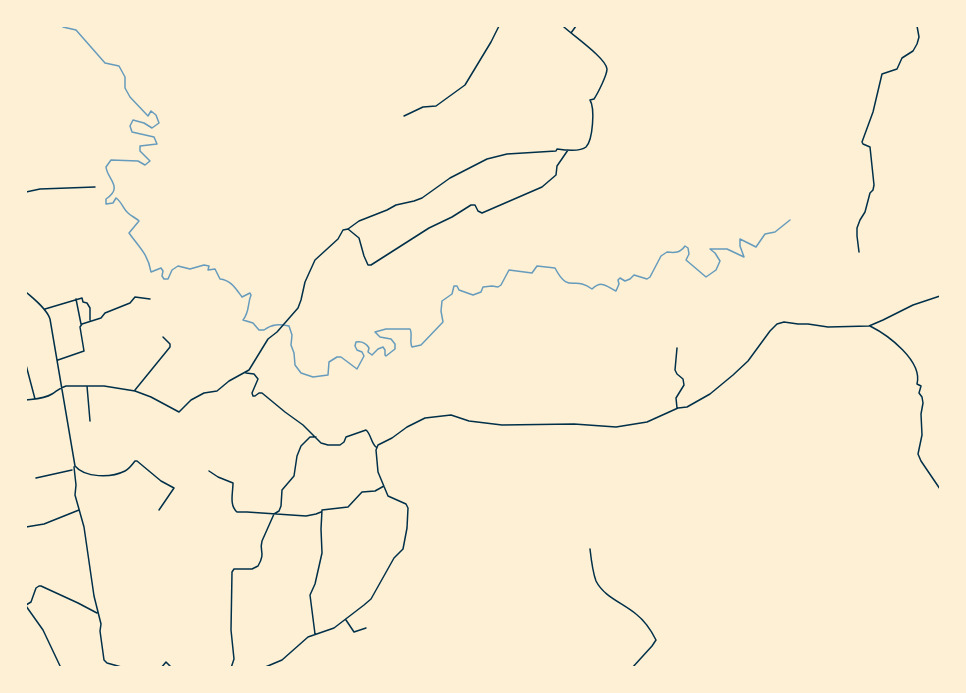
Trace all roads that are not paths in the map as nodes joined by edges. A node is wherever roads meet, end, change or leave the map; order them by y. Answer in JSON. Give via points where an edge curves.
{"nodes":[{"id":1,"x":499,"y":26,"type":"edge"},
{"id":2,"x":563,"y":26,"type":"edge"},
{"id":3,"x":576,"y":26,"type":"edge"},
{"id":4,"x":917,"y":26,"type":"edge"},
{"id":5,"x":571,"y":33,"type":"junction"},
{"id":6,"x":404,"y":117,"type":"dead end"},
{"id":7,"x":569,"y":149,"type":"junction"},
{"id":8,"x":95,"y":187,"type":"dead end"},
{"id":9,"x":26,"y":192,"type":"edge"},
{"id":10,"x":348,"y":229,"type":"junction"},
{"id":11,"x":860,"y":252,"type":"dead end"},
{"id":12,"x":26,"y":292,"type":"edge"},
{"id":13,"x":940,"y":296,"type":"edge"},
{"id":14,"x":76,"y":299,"type":"junction"},
{"id":15,"x":150,"y":299,"type":"dead end"},
{"id":16,"x":45,"y":309,"type":"junction"},
{"id":17,"x":90,"y":321,"type":"junction"},
{"id":18,"x":81,"y":325,"type":"junction"},
{"id":19,"x":868,"y":326,"type":"junction"},
{"id":20,"x":163,"y":337,"type":"dead end"},
{"id":21,"x":677,"y":348,"type":"dead end"},
{"id":22,"x":58,"y":360,"type":"junction"},
{"id":23,"x":26,"y":365,"type":"edge"},
{"id":24,"x":246,"y":373,"type":"junction"},
{"id":25,"x":87,"y":385,"type":"junction"},
{"id":26,"x":61,"y":387,"type":"junction"},
{"id":27,"x":135,"y":391,"type":"junction"},
{"id":28,"x":35,"y":399,"type":"junction"},
{"id":29,"x":26,"y":400,"type":"edge"},
{"id":30,"x":678,"y":408,"type":"junction"},
{"id":31,"x":90,"y":421,"type":"dead end"},
{"id":32,"x":310,"y":431,"type":"junction"},
{"id":33,"x":310,"y":437,"type":"junction"},
{"id":34,"x":316,"y":437,"type":"junction"},
{"id":35,"x":376,"y":448,"type":"junction"},
{"id":36,"x":75,"y":468,"type":"junction"},
{"id":37,"x":209,"y":471,"type":"dead end"},
{"id":38,"x":36,"y":478,"type":"dead end"},
{"id":39,"x":384,"y":486,"type":"junction"},
{"id":40,"x":940,"y":489,"type":"edge"},
{"id":41,"x":79,"y":510,"type":"junction"},
{"id":42,"x":159,"y":510,"type":"dead end"},
{"id":43,"x":322,"y":511,"type":"junction"},
{"id":44,"x":274,"y":514,"type":"junction"},
{"id":45,"x":26,"y":527,"type":"edge"},
{"id":46,"x":590,"y":549,"type":"dead end"},
{"id":47,"x":26,"y":605,"type":"edge"},
{"id":48,"x":97,"y":613,"type":"junction"},
{"id":49,"x":346,"y":619,"type":"junction"},
{"id":50,"x":366,"y":628,"type":"dead end"},
{"id":51,"x":315,"y":635,"type":"junction"},
{"id":52,"x":61,"y":668,"type":"edge"},
{"id":53,"x":125,"y":668,"type":"edge"},
{"id":54,"x":161,"y":668,"type":"edge"},
{"id":55,"x":172,"y":668,"type":"edge"},
{"id":56,"x":231,"y":668,"type":"edge"},
{"id":57,"x":263,"y":668,"type":"edge"},
{"id":58,"x":632,"y":668,"type":"edge"}],
"edges":[{"from":1,"to":6,"type":"street","via":[[465,85],[436,106]]},
{"from":2,"to":5,"type":"street"},
{"from":3,"to":5,"type":"street"},
{"from":4,"to":11,"type":"street","via":[[919,37],[913,51],[902,58],[897,69],[882,74],[862,142],[870,147],[874,185],[857,228]]},
{"from":5,"to":7,"type":"street","via":[[596,53],[607,70],[602,87],[590,100],[593,114],[587,146]]},
{"from":7,"to":10,"type":"street","via":[[487,159],[422,198],[396,205]]},
{"from":7,"to":10,"type":"street","via":[[557,166],[556,175],[542,188],[482,213],[471,205],[371,265],[364,258],[359,237]]},
{"from":8,"to":9,"type":"street"},
{"from":10,"to":24,"type":"street","via":[[315,260],[298,308],[268,339]]},
{"from":12,"to":16,"type":"street"},
{"from":13,"to":19,"type":"street"},
{"from":14,"to":16,"type":"street"},
{"from":14,"to":17,"type":"street","via":[[82,298],[88,304]]},
{"from":14,"to":18,"type":"street"},
{"from":15,"to":17,"type":"street","via":[[135,297]]},
{"from":16,"to":22,"type":"street"},
{"from":17,"to":18,"type":"street"},
{"from":18,"to":22,"type":"street","via":[[84,351]]},
{"from":19,"to":30,"type":"street","via":[[777,324],[734,375],[710,394]]},
{"from":19,"to":40,"type":"street","via":[[905,351],[915,368],[923,399],[918,454]]},
{"from":20,"to":27,"type":"street","via":[[170,346]]},
{"from":21,"to":30,"type":"street","via":[[675,370],[684,383],[676,398]]},
{"from":22,"to":26,"type":"street"},
{"from":23,"to":28,"type":"street"},
{"from":24,"to":27,"type":"street","via":[[217,391],[204,393],[179,412]]},
{"from":24,"to":32,"type":"street","via":[[258,379],[253,396],[262,393]]},
{"from":25,"to":26,"type":"street"},
{"from":25,"to":27,"type":"street"},
{"from":25,"to":31,"type":"street"},
{"from":26,"to":28,"type":"street","via":[[51,395]]},
{"from":26,"to":36,"type":"street"},
{"from":28,"to":29,"type":"street"},
{"from":30,"to":35,"type":"street","via":[[647,422],[616,427],[502,424],[469,421],[453,415],[434,416],[407,427]]},
{"from":32,"to":33,"type":"street"},
{"from":32,"to":34,"type":"street"},
{"from":33,"to":34,"type":"street"},
{"from":33,"to":44,"type":"street","via":[[301,446],[294,476],[283,487],[281,506]]},
{"from":34,"to":35,"type":"street","via":[[325,444],[338,446],[346,437],[366,430]]},
{"from":35,"to":39,"type":"street"},
{"from":36,"to":38,"type":"street"},
{"from":36,"to":41,"type":"street"},
{"from":36,"to":42,"type":"street","via":[[104,475],[125,471],[137,460],[174,488]]},
{"from":37,"to":44,"type":"street","via":[[234,483],[232,503],[237,512]]},
{"from":39,"to":43,"type":"street","via":[[362,492],[348,507]]},
{"from":39,"to":49,"type":"street","via":[[388,496],[408,506],[404,545],[371,598]]},
{"from":41,"to":45,"type":"street"},
{"from":41,"to":48,"type":"street"},
{"from":43,"to":44,"type":"street","via":[[306,516]]},
{"from":43,"to":51,"type":"street","via":[[322,553],[310,595]]},
{"from":44,"to":56,"type":"street","via":[[261,544],[263,556],[258,566],[232,572]]},
{"from":46,"to":58,"type":"street","via":[[597,583],[616,602],[645,621],[656,640]]},
{"from":47,"to":48,"type":"street","via":[[39,586]]},
{"from":47,"to":52,"type":"street"},
{"from":48,"to":53,"type":"street","via":[[105,662]]},
{"from":49,"to":50,"type":"street","via":[[354,632]]},
{"from":49,"to":51,"type":"street"},
{"from":51,"to":57,"type":"street","via":[[279,662]]},
{"from":54,"to":55,"type":"street","via":[[166,662]]}]}
